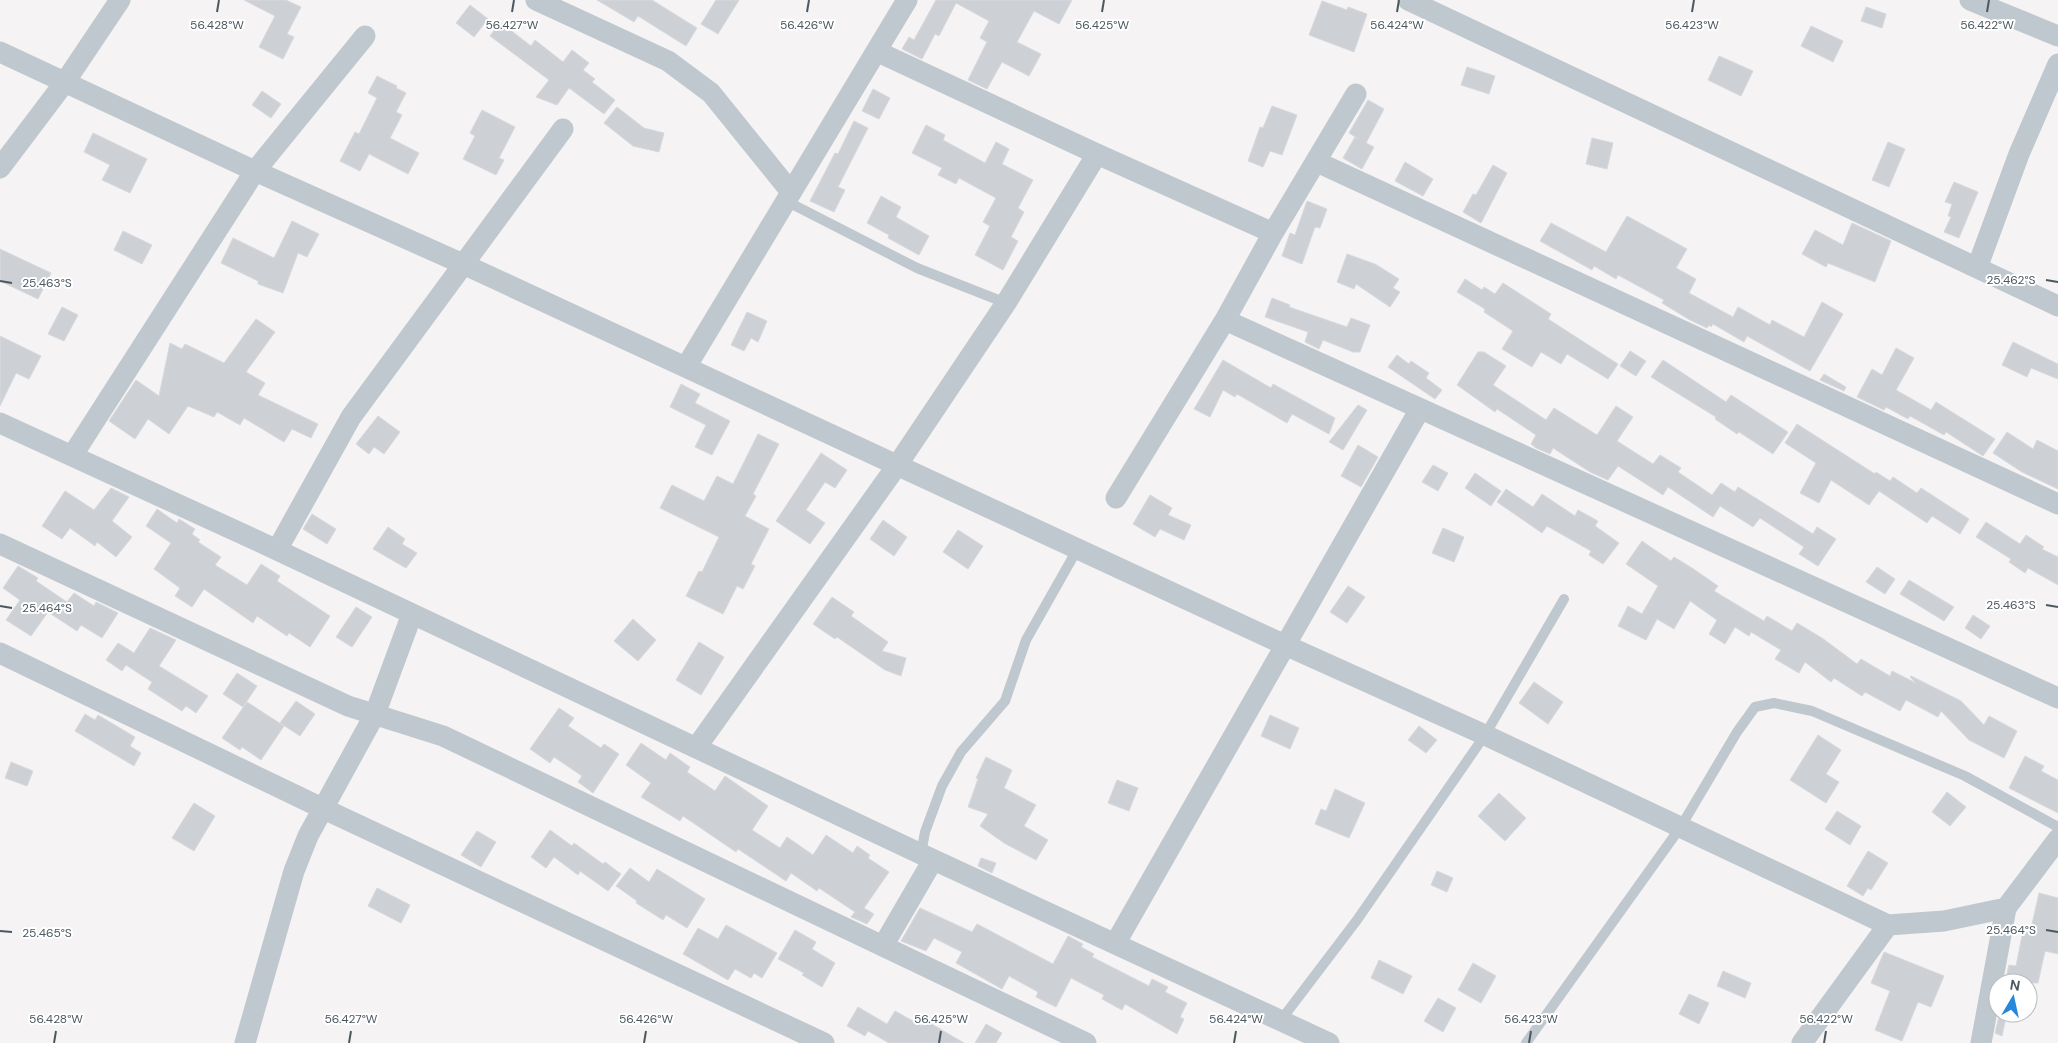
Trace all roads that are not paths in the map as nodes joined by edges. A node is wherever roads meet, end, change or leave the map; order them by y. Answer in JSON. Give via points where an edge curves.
{"nodes":[{"id":1,"x":120,"y":0,"type":"edge"},
{"id":2,"x":536,"y":0,"type":"edge"},
{"id":3,"x":907,"y":0,"type":"edge"},
{"id":4,"x":1408,"y":0,"type":"edge"},
{"id":5,"x":1970,"y":0,"type":"edge"},
{"id":6,"x":365,"y":36,"type":"dead end"},
{"id":7,"x":2058,"y":36,"type":"edge"},
{"id":8,"x":876,"y":51,"type":"junction"},
{"id":9,"x":0,"y":52,"type":"edge"},
{"id":10,"x":2058,"y":64,"type":"edge"},
{"id":11,"x":65,"y":82,"type":"junction"},
{"id":12,"x":1356,"y":94,"type":"dead end"},
{"id":13,"x":562,"y":129,"type":"dead end"},
{"id":14,"x":1097,"y":154,"type":"junction"},
{"id":15,"x":1317,"y":162,"type":"junction"},
{"id":16,"x":0,"y":168,"type":"edge"},
{"id":17,"x":255,"y":171,"type":"junction"},
{"id":18,"x":788,"y":197,"type":"junction"},
{"id":19,"x":1272,"y":233,"type":"junction"},
{"id":20,"x":463,"y":264,"type":"junction"},
{"id":21,"x":1977,"y":268,"type":"junction"},
{"id":22,"x":1006,"y":303,"type":"junction"},
{"id":23,"x":2058,"y":306,"type":"edge"},
{"id":24,"x":1225,"y":320,"type":"junction"},
{"id":25,"x":686,"y":367,"type":"junction"},
{"id":26,"x":1420,"y":409,"type":"junction"},
{"id":27,"x":0,"y":423,"type":"edge"},
{"id":28,"x":72,"y":456,"type":"junction"},
{"id":29,"x":898,"y":464,"type":"junction"},
{"id":30,"x":1116,"y":498,"type":"dead end"},
{"id":31,"x":2058,"y":504,"type":"edge"},
{"id":32,"x":0,"y":544,"type":"edge"},
{"id":33,"x":1078,"y":548,"type":"junction"},
{"id":34,"x":278,"y":550,"type":"junction"},
{"id":35,"x":1564,"y":599,"type":"dead end"},
{"id":36,"x":412,"y":614,"type":"junction"},
{"id":37,"x":1286,"y":645,"type":"junction"},
{"id":38,"x":0,"y":653,"type":"edge"},
{"id":39,"x":2058,"y":698,"type":"edge"},
{"id":40,"x":375,"y":714,"type":"junction"},
{"id":41,"x":1485,"y":735,"type":"junction"},
{"id":42,"x":696,"y":748,"type":"junction"},
{"id":43,"x":324,"y":809,"type":"junction"},
{"id":44,"x":2058,"y":826,"type":"edge"},
{"id":45,"x":1680,"y":828,"type":"junction"},
{"id":46,"x":2058,"y":839,"type":"edge"},
{"id":47,"x":927,"y":857,"type":"junction"},
{"id":48,"x":2006,"y":908,"type":"junction"},
{"id":49,"x":1888,"y":926,"type":"junction"},
{"id":50,"x":1115,"y":944,"type":"junction"},
{"id":51,"x":883,"y":946,"type":"junction"},
{"id":52,"x":1281,"y":1020,"type":"junction"},
{"id":53,"x":245,"y":1043,"type":"edge"},
{"id":54,"x":824,"y":1043,"type":"edge"},
{"id":55,"x":1086,"y":1043,"type":"edge"},
{"id":56,"x":1329,"y":1043,"type":"edge"},
{"id":57,"x":1526,"y":1043,"type":"edge"},
{"id":58,"x":1802,"y":1043,"type":"edge"},
{"id":59,"x":1981,"y":1043,"type":"edge"}],
"edges":[{"from":1,"to":11,"type":"street"},
{"from":2,"to":18,"type":"street","via":[[668,61],[704,87]]},
{"from":3,"to":8,"type":"street"},
{"from":4,"to":21,"type":"street"},
{"from":5,"to":7,"type":"street"},
{"from":6,"to":17,"type":"street"},
{"from":8,"to":14,"type":"street"},
{"from":8,"to":18,"type":"street"},
{"from":9,"to":11,"type":"street"},
{"from":10,"to":21,"type":"street"},
{"from":11,"to":16,"type":"street"},
{"from":11,"to":17,"type":"street"},
{"from":12,"to":15,"type":"street"},
{"from":13,"to":20,"type":"street"},
{"from":14,"to":19,"type":"street"},
{"from":14,"to":22,"type":"street"},
{"from":15,"to":19,"type":"street"},
{"from":15,"to":31,"type":"street"},
{"from":17,"to":20,"type":"street"},
{"from":17,"to":28,"type":"street"},
{"from":18,"to":22,"type":"lane","via":[[918,268]]},
{"from":18,"to":25,"type":"street"},
{"from":19,"to":24,"type":"street"},
{"from":20,"to":25,"type":"street"},
{"from":20,"to":34,"type":"street","via":[[351,417]]},
{"from":21,"to":23,"type":"street"},
{"from":22,"to":29,"type":"street"},
{"from":24,"to":26,"type":"street"},
{"from":24,"to":30,"type":"street"},
{"from":25,"to":29,"type":"street"},
{"from":26,"to":37,"type":"street"},
{"from":26,"to":39,"type":"street"},
{"from":27,"to":28,"type":"street"},
{"from":28,"to":34,"type":"street"},
{"from":29,"to":33,"type":"street"},
{"from":29,"to":42,"type":"street"},
{"from":32,"to":40,"type":"street","via":[[348,706]]},
{"from":33,"to":37,"type":"street"},
{"from":33,"to":47,"type":"lane","via":[[1026,640],[1005,701],[961,752],[942,786],[925,832]]},
{"from":34,"to":36,"type":"street"},
{"from":35,"to":41,"type":"lane"},
{"from":36,"to":40,"type":"street"},
{"from":36,"to":42,"type":"street"},
{"from":37,"to":41,"type":"street"},
{"from":37,"to":50,"type":"street"},
{"from":38,"to":43,"type":"street"},
{"from":40,"to":43,"type":"street"},
{"from":40,"to":51,"type":"street","via":[[443,736]]},
{"from":41,"to":45,"type":"street"},
{"from":41,"to":52,"type":"lane","via":[[1357,920]]},
{"from":42,"to":47,"type":"street"},
{"from":43,"to":53,"type":"street","via":[[294,870]]},
{"from":43,"to":54,"type":"street"},
{"from":44,"to":45,"type":"lane","via":[[1965,776],[1812,711],[1774,703],[1755,707]]},
{"from":45,"to":49,"type":"street"},
{"from":45,"to":57,"type":"lane"},
{"from":46,"to":48,"type":"street"},
{"from":47,"to":50,"type":"street"},
{"from":47,"to":51,"type":"street"},
{"from":48,"to":49,"type":"street","via":[[1944,921]]},
{"from":48,"to":59,"type":"street"},
{"from":49,"to":58,"type":"street"},
{"from":50,"to":52,"type":"street"},
{"from":51,"to":55,"type":"street"},
{"from":52,"to":56,"type":"street"}]}
